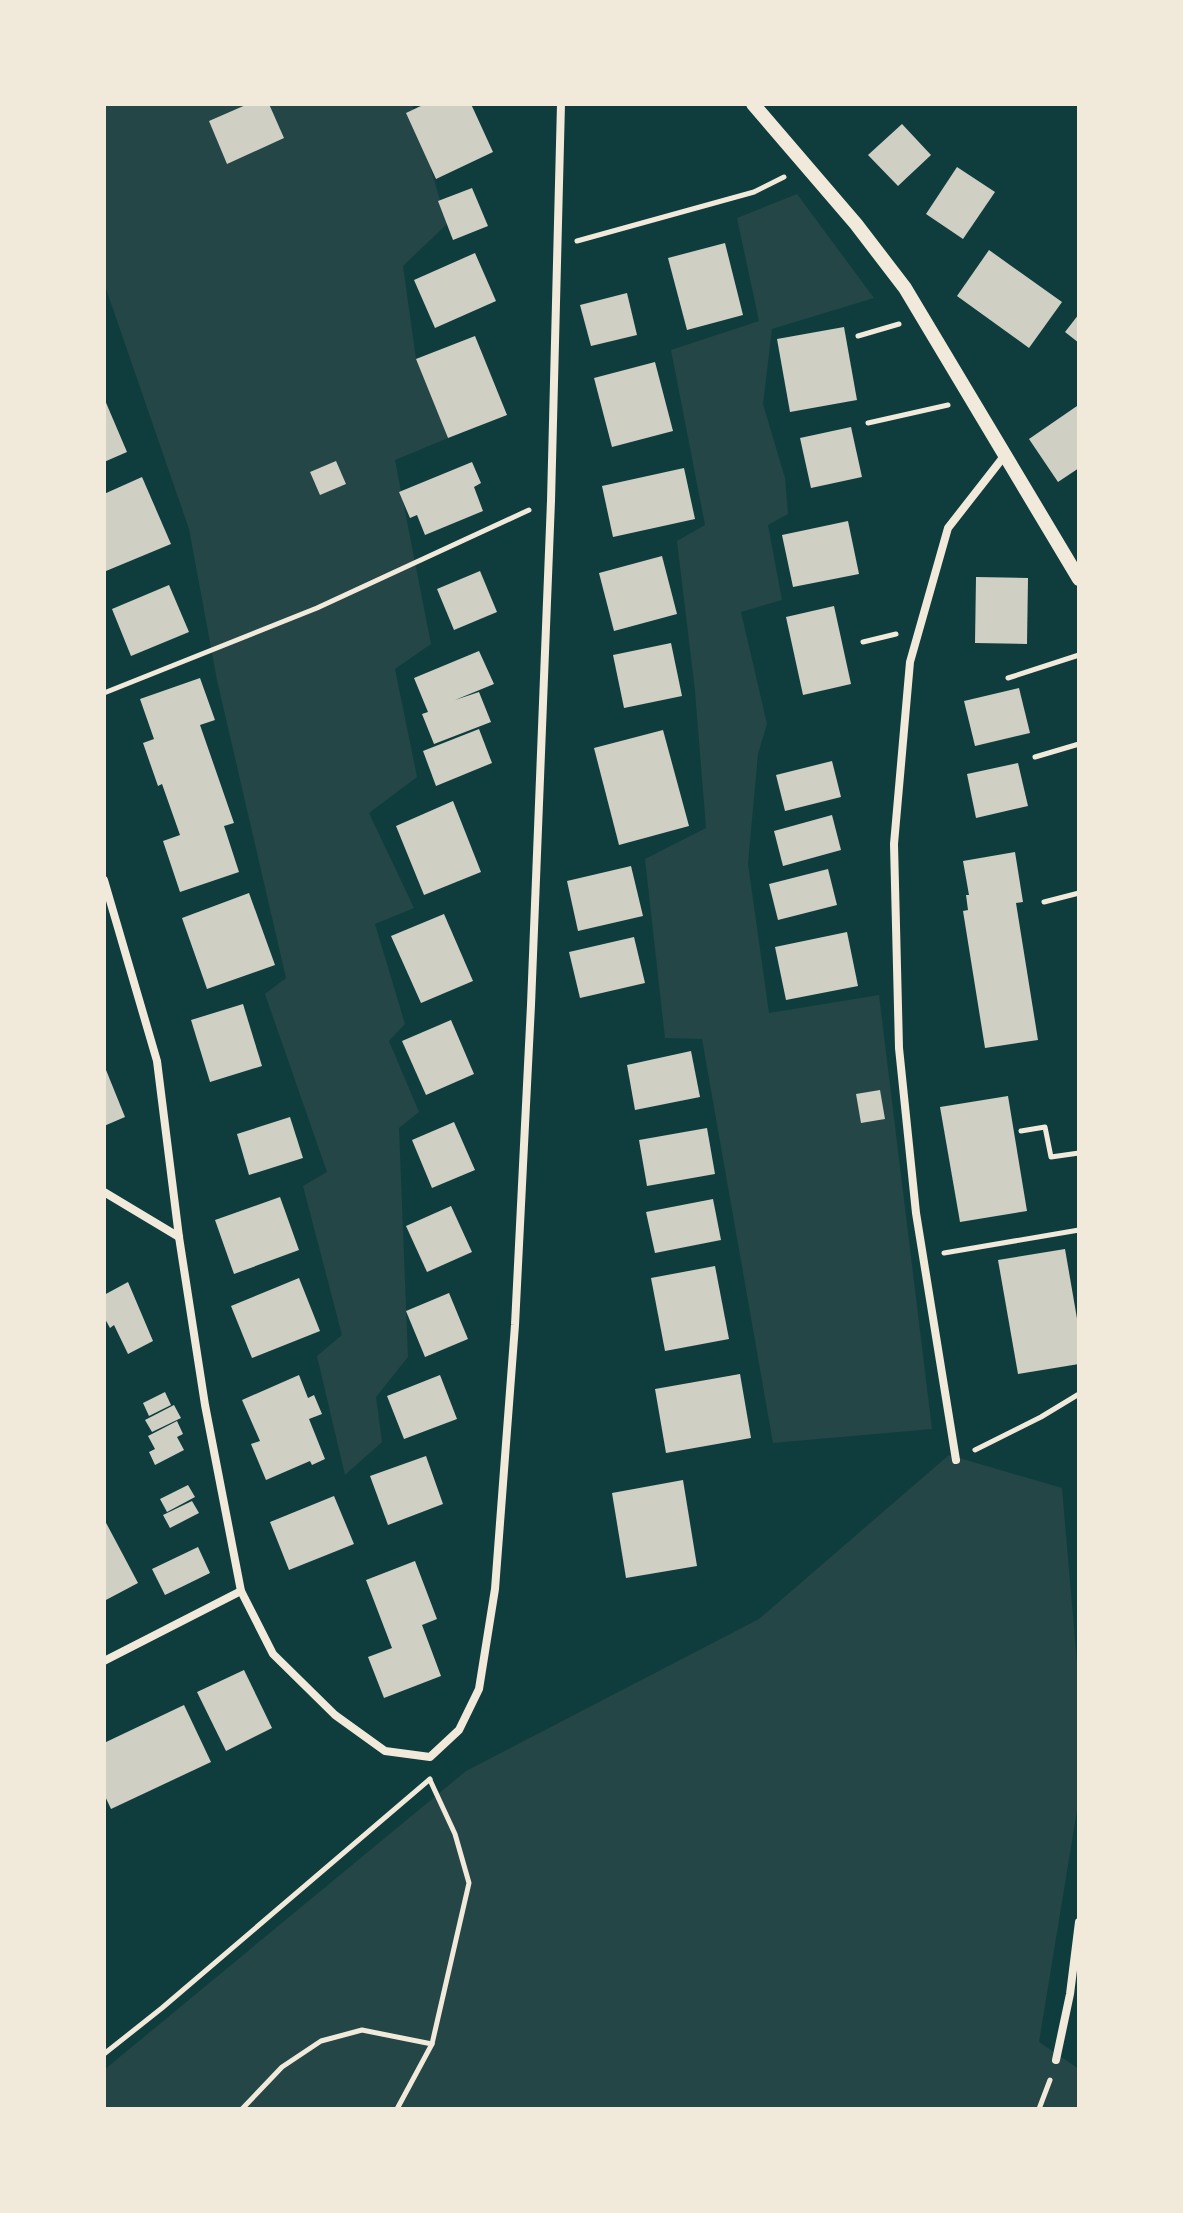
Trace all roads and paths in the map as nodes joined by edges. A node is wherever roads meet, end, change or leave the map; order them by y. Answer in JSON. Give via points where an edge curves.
{"nodes":[{"id":1,"x":561,"y":104,"type":"edge"},
{"id":2,"x":753,"y":104,"type":"edge"},
{"id":3,"x":805,"y":167,"type":"junction"},
{"id":4,"x":556,"y":247,"type":"junction"},
{"id":5,"x":923,"y":318,"type":"junction"},
{"id":6,"x":858,"y":336,"type":"dead end"},
{"id":7,"x":972,"y":400,"type":"junction"},
{"id":8,"x":868,"y":423,"type":"dead end"},
{"id":9,"x":1005,"y":455,"type":"junction"},
{"id":10,"x":551,"y":501,"type":"junction"},
{"id":11,"x":1079,"y":579,"type":"edge"},
{"id":12,"x":920,"y":628,"type":"junction"},
{"id":13,"x":863,"y":642,"type":"dead end"},
{"id":14,"x":1079,"y":655,"type":"edge"},
{"id":15,"x":1008,"y":678,"type":"dead end"},
{"id":16,"x":104,"y":693,"type":"edge"},
{"id":17,"x":1079,"y":744,"type":"edge"},
{"id":18,"x":1035,"y":757,"type":"dead end"},
{"id":19,"x":104,"y":880,"type":"edge"},
{"id":20,"x":1079,"y":893,"type":"edge"},
{"id":21,"x":1044,"y":902,"type":"dead end"},
{"id":22,"x":1021,"y":1131,"type":"dead end"},
{"id":23,"x":1079,"y":1153,"type":"edge"},
{"id":24,"x":104,"y":1192,"type":"edge"},
{"id":25,"x":1079,"y":1230,"type":"edge"},
{"id":26,"x":179,"y":1237,"type":"junction"},
{"id":27,"x":923,"y":1256,"type":"junction"},
{"id":28,"x":1079,"y":1394,"type":"edge"},
{"id":29,"x":956,"y":1460,"type":"joint"},
{"id":30,"x":241,"y":1591,"type":"junction"},
{"id":31,"x":104,"y":1661,"type":"edge"},
{"id":32,"x":430,"y":1757,"type":"junction"},
{"id":33,"x":430,"y":1780,"type":"junction"},
{"id":34,"x":1079,"y":1922,"type":"edge"},
{"id":35,"x":432,"y":2044,"type":"junction"},
{"id":36,"x":104,"y":2054,"type":"edge"},
{"id":37,"x":1056,"y":2060,"type":"joint"},
{"id":38,"x":242,"y":2109,"type":"edge"},
{"id":39,"x":397,"y":2109,"type":"edge"},
{"id":40,"x":1039,"y":2109,"type":"edge"}],
"edges":[{"from":1,"to":4,"type":"street"},
{"from":2,"to":3,"type":"street"},
{"from":3,"to":4,"type":"path","via":[[754,192]]},
{"from":3,"to":5,"type":"street","via":[[856,224]]},
{"from":4,"to":10,"type":"street"},
{"from":5,"to":6,"type":"path"},
{"from":5,"to":7,"type":"street"},
{"from":7,"to":8,"type":"path"},
{"from":7,"to":9,"type":"street"},
{"from":9,"to":11,"type":"street"},
{"from":9,"to":12,"type":"street","via":[[948,528]]},
{"from":10,"to":16,"type":"path","via":[[317,608]]},
{"from":10,"to":32,"type":"street","via":[[516,1310],[495,1589],[479,1689],[459,1730]]},
{"from":12,"to":13,"type":"path"},
{"from":12,"to":27,"type":"street","via":[[910,662],[894,844],[899,1048]]},
{"from":14,"to":15,"type":"path"},
{"from":17,"to":18,"type":"path"},
{"from":19,"to":26,"type":"street","via":[[157,1061]]},
{"from":20,"to":21,"type":"path"},
{"from":22,"to":23,"type":"path","via":[[1045,1127],[1051,1157]]},
{"from":24,"to":26,"type":"street"},
{"from":25,"to":27,"type":"path"},
{"from":26,"to":30,"type":"street"},
{"from":27,"to":29,"type":"street"},
{"from":28,"to":29,"type":"path"},
{"from":30,"to":31,"type":"street"},
{"from":30,"to":32,"type":"street","via":[[273,1654],[335,1715],[385,1751]]},
{"from":32,"to":33,"type":"path"},
{"from":33,"to":35,"type":"path","via":[[455,1834],[469,1883]]},
{"from":33,"to":36,"type":"path"},
{"from":34,"to":37,"type":"street"},
{"from":35,"to":38,"type":"path","via":[[362,2030],[321,2041],[282,2067]]},
{"from":35,"to":39,"type":"path"},
{"from":37,"to":40,"type":"path"}]}
